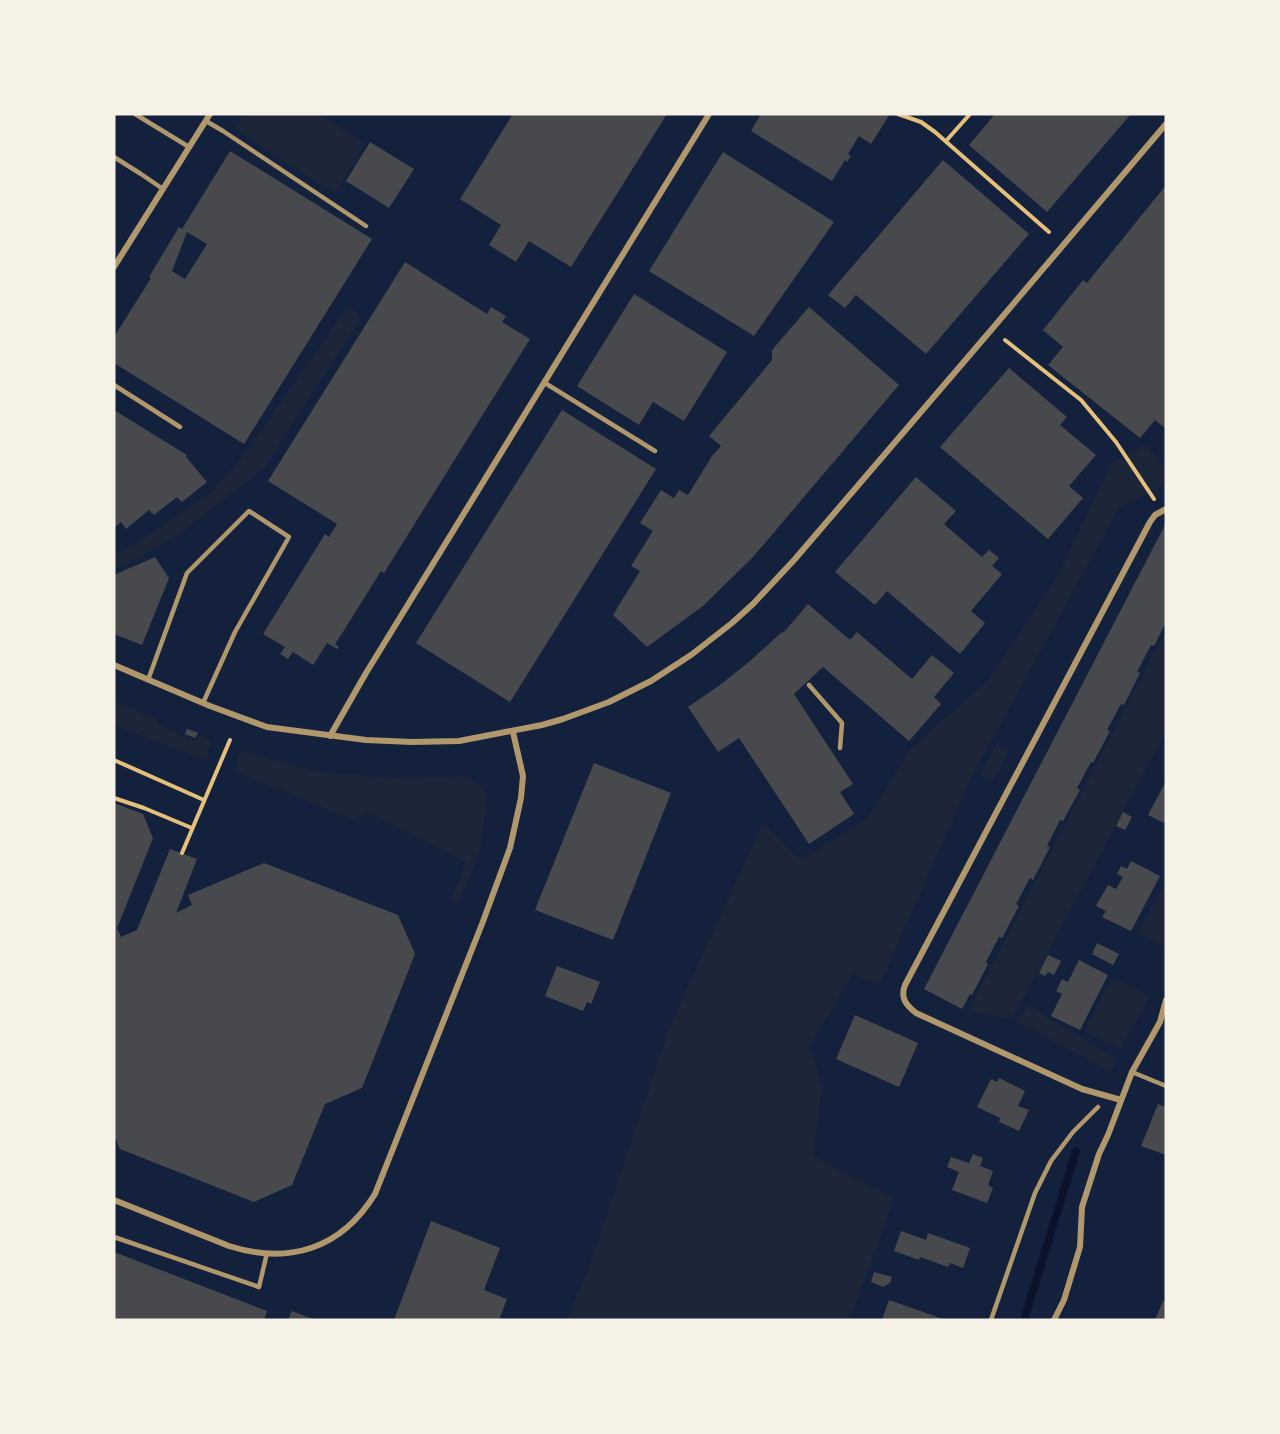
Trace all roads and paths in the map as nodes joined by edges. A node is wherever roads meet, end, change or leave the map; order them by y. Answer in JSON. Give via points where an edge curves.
{"nodes":[{"id":1,"x":135,"y":114,"type":"edge"},
{"id":2,"x":210,"y":114,"type":"edge"},
{"id":3,"x":709,"y":114,"type":"edge"},
{"id":4,"x":898,"y":114,"type":"edge"},
{"id":5,"x":970,"y":114,"type":"edge"},
{"id":6,"x":206,"y":121,"type":"junction"},
{"id":7,"x":1166,"y":124,"type":"edge"},
{"id":8,"x":946,"y":141,"type":"junction"},
{"id":9,"x":189,"y":147,"type":"junction"},
{"id":10,"x":114,"y":157,"type":"edge"},
{"id":11,"x":163,"y":189,"type":"junction"},
{"id":12,"x":366,"y":226,"type":"dead end"},
{"id":13,"x":1049,"y":232,"type":"dead end"},
{"id":14,"x":114,"y":267,"type":"edge"},
{"id":15,"x":1004,"y":339,"type":"dead end"},
{"id":16,"x":545,"y":383,"type":"junction"},
{"id":17,"x":114,"y":385,"type":"edge"},
{"id":18,"x":180,"y":427,"type":"dead end"},
{"id":19,"x":655,"y":451,"type":"dead end"},
{"id":20,"x":1147,"y":488,"type":"dead end"},
{"id":21,"x":1166,"y":509,"type":"edge"},
{"id":22,"x":114,"y":665,"type":"edge"},
{"id":23,"x":148,"y":680,"type":"junction"},
{"id":24,"x":808,"y":684,"type":"dead end"},
{"id":25,"x":203,"y":703,"type":"junction"},
{"id":26,"x":513,"y":732,"type":"junction"},
{"id":27,"x":330,"y":736,"type":"junction"},
{"id":28,"x":230,"y":740,"type":"dead end"},
{"id":29,"x":840,"y":748,"type":"dead end"},
{"id":30,"x":114,"y":760,"type":"edge"},
{"id":31,"x":114,"y":798,"type":"edge"},
{"id":32,"x":204,"y":800,"type":"junction"},
{"id":33,"x":192,"y":828,"type":"junction"},
{"id":34,"x":182,"y":853,"type":"dead end"},
{"id":35,"x":1166,"y":1000,"type":"edge"},
{"id":36,"x":1132,"y":1072,"type":"junction"},
{"id":37,"x":1166,"y":1086,"type":"edge"},
{"id":38,"x":1121,"y":1100,"type":"junction"},
{"id":39,"x":1098,"y":1107,"type":"dead end"},
{"id":40,"x":114,"y":1200,"type":"edge"},
{"id":41,"x":114,"y":1237,"type":"edge"},
{"id":42,"x":267,"y":1253,"type":"junction"},
{"id":43,"x":991,"y":1320,"type":"edge"},
{"id":44,"x":1054,"y":1320,"type":"edge"}],
"edges":[{"from":1,"to":9,"type":"lane"},
{"from":2,"to":6,"type":"street"},
{"from":3,"to":16,"type":"street"},
{"from":4,"to":8,"type":"path","via":[[921,122]]},
{"from":5,"to":8,"type":"path"},
{"from":6,"to":9,"type":"street"},
{"from":6,"to":12,"type":"lane"},
{"from":7,"to":26,"type":"street","via":[[795,559],[746,610],[691,655],[651,681],[563,719]]},
{"from":8,"to":13,"type":"path"},
{"from":9,"to":11,"type":"street"},
{"from":10,"to":11,"type":"lane"},
{"from":11,"to":14,"type":"street"},
{"from":15,"to":20,"type":"path","via":[[1081,400]]},
{"from":16,"to":19,"type":"lane"},
{"from":16,"to":27,"type":"street"},
{"from":17,"to":18,"type":"lane"},
{"from":21,"to":38,"type":"street","via":[[1150,522],[903,993],[906,1005],[916,1013],[1082,1089]]},
{"from":22,"to":23,"type":"street"},
{"from":23,"to":25,"type":"street"},
{"from":23,"to":25,"type":"lane","via":[[187,573],[249,511],[289,537],[235,632]]},
{"from":24,"to":29,"type":"lane","via":[[842,723]]},
{"from":25,"to":27,"type":"street","via":[[267,728]]},
{"from":26,"to":27,"type":"street","via":[[459,741]]},
{"from":26,"to":42,"type":"street","via":[[523,776],[510,848],[375,1194],[354,1222],[325,1243],[285,1254]]},
{"from":28,"to":32,"type":"path"},
{"from":30,"to":32,"type":"path"},
{"from":31,"to":33,"type":"path"},
{"from":32,"to":33,"type":"path"},
{"from":33,"to":34,"type":"path"},
{"from":35,"to":36,"type":"street","via":[[1160,1022]]},
{"from":36,"to":37,"type":"lane"},
{"from":36,"to":38,"type":"street"},
{"from":38,"to":44,"type":"street","via":[[1082,1208],[1080,1246]]},
{"from":39,"to":43,"type":"lane","via":[[1051,1161],[1035,1193]]},
{"from":40,"to":42,"type":"street","via":[[229,1246]]},
{"from":41,"to":42,"type":"lane","via":[[259,1287]]}]}
